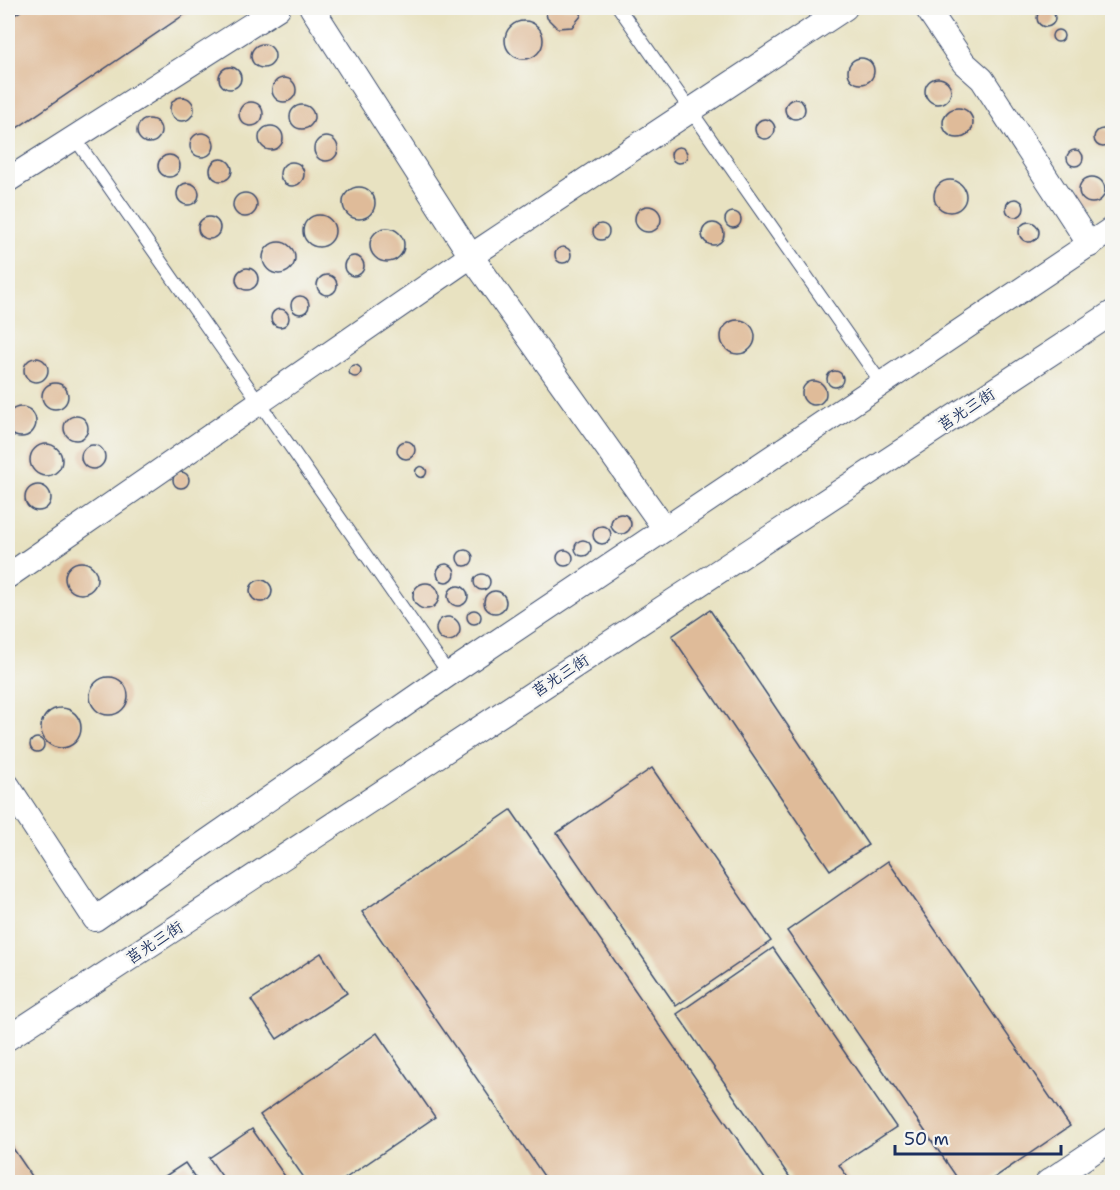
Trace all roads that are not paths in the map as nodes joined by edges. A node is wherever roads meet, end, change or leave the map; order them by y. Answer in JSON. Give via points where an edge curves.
{"nodes":[{"id":1,"x":278,"y":8,"type":"edge"},
{"id":2,"x":312,"y":8,"type":"edge"},
{"id":3,"x":620,"y":8,"type":"edge"},
{"id":4,"x":844,"y":8,"type":"edge"},
{"id":5,"x":927,"y":8,"type":"edge"},
{"id":6,"x":689,"y":111,"type":"junction"},
{"id":7,"x":74,"y":137,"type":"junction"},
{"id":8,"x":8,"y":180,"type":"edge"},
{"id":9,"x":1113,"y":229,"type":"edge"},
{"id":10,"x":1090,"y":245,"type":"junction"},
{"id":11,"x":471,"y":256,"type":"junction"},
{"id":12,"x":1113,"y":313,"type":"edge"},
{"id":13,"x":882,"y":384,"type":"junction"},
{"id":14,"x":258,"y":403,"type":"junction"},
{"id":15,"x":665,"y":529,"type":"junction"},
{"id":16,"x":8,"y":576,"type":"edge"},
{"id":17,"x":449,"y":674,"type":"junction"},
{"id":18,"x":8,"y":786,"type":"edge"},
{"id":19,"x":8,"y":1038,"type":"edge"},
{"id":20,"x":1113,"y":1139,"type":"edge"},
{"id":21,"x":1048,"y":1182,"type":"edge"}],
"edges":[{"from":1,"to":7,"type":"street"},
{"from":2,"to":11,"type":"street"},
{"from":3,"to":6,"type":"lane"},
{"from":4,"to":6,"type":"street"},
{"from":5,"to":10,"type":"street","via":[[964,63],[982,79]]},
{"from":6,"to":11,"type":"street"},
{"from":6,"to":13,"type":"lane"},
{"from":7,"to":8,"type":"street"},
{"from":7,"to":14,"type":"lane"},
{"from":9,"to":10,"type":"street"},
{"from":10,"to":13,"type":"street"},
{"from":11,"to":14,"type":"street"},
{"from":11,"to":15,"type":"street"},
{"from":12,"to":19,"type":"street","name":"莒光三街"},
{"from":13,"to":15,"type":"street"},
{"from":14,"to":16,"type":"street"},
{"from":14,"to":17,"type":"lane"},
{"from":15,"to":17,"type":"street"},
{"from":17,"to":18,"type":"street","via":[[95,919]]},
{"from":20,"to":21,"type":"street"}]}
